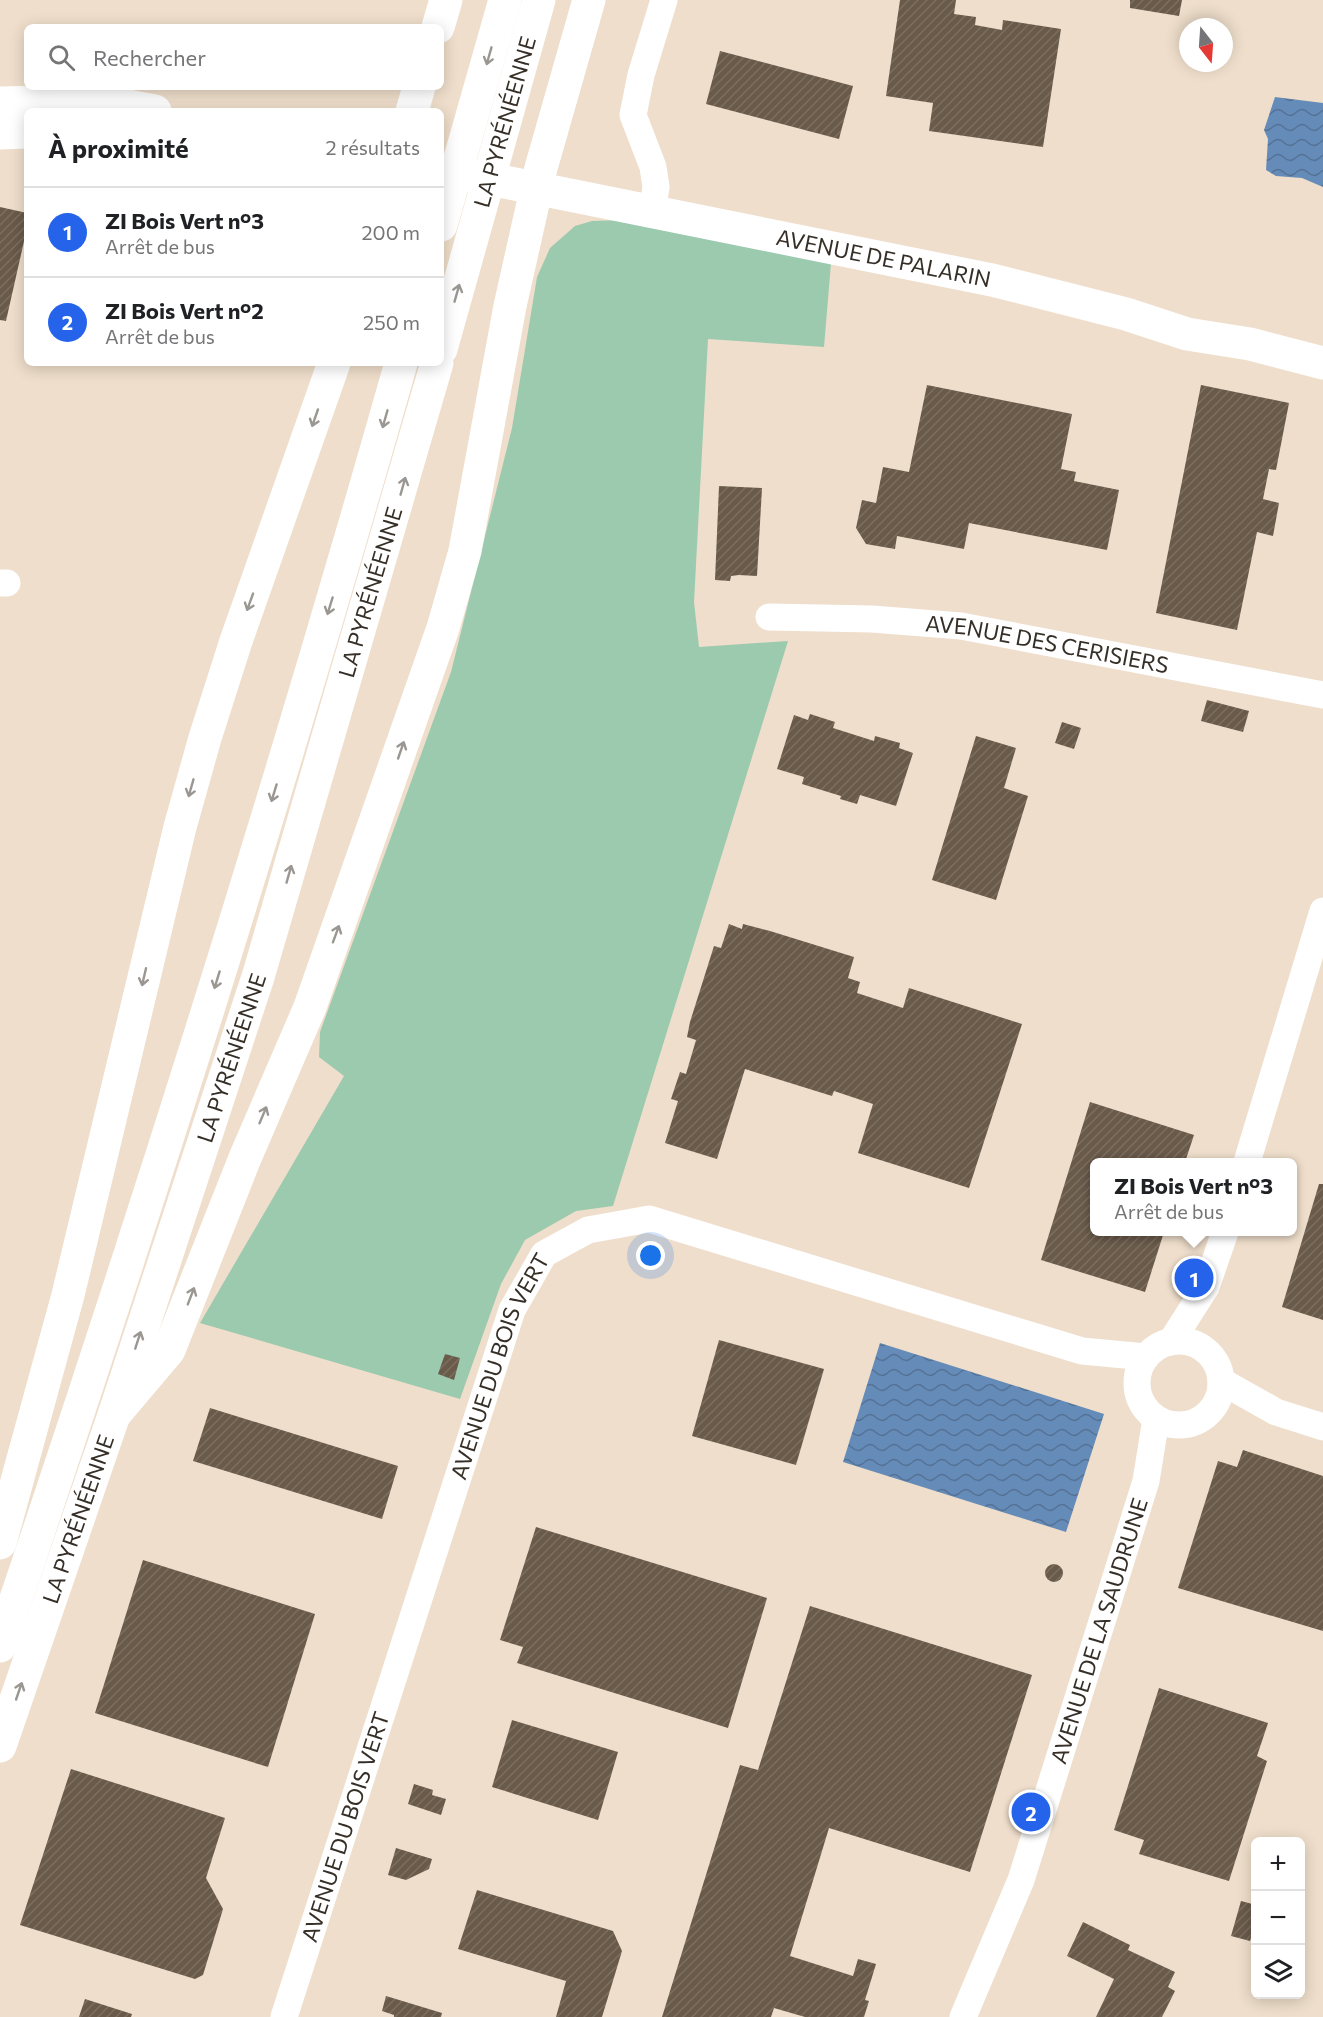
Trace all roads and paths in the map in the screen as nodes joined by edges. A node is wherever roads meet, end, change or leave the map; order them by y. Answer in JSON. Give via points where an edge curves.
{"nodes":[{"id":1,"x":446,"y":0,"type":"edge"},
{"id":2,"x":505,"y":0,"type":"edge"},
{"id":3,"x":539,"y":0,"type":"edge"},
{"id":4,"x":589,"y":0,"type":"edge"},
{"id":5,"x":664,"y":0,"type":"edge"},
{"id":6,"x":439,"y":24,"type":"edge"},
{"id":7,"x":418,"y":90,"type":"edge"},
{"id":8,"x":0,"y":103,"type":"edge"},
{"id":9,"x":139,"y":108,"type":"edge"},
{"id":10,"x":413,"y":108,"type":"edge"},
{"id":11,"x":24,"y":132,"type":"edge"},
{"id":12,"x":0,"y":134,"type":"edge"},
{"id":13,"x":444,"y":170,"type":"edge"},
{"id":14,"x":652,"y":212,"type":"junction"},
{"id":15,"x":444,"y":214,"type":"edge"},
{"id":16,"x":1187,"y":334,"type":"junction"},
{"id":17,"x":444,"y":338,"type":"edge"},
{"id":18,"x":1323,"y":363,"type":"edge"},
{"id":19,"x":333,"y":366,"type":"edge"},
{"id":20,"x":400,"y":366,"type":"edge"},
{"id":21,"x":436,"y":366,"type":"edge"},
{"id":22,"x":1323,"y":385,"type":"edge"},
{"id":23,"x":769,"y":617,"type":"dead end"},
{"id":24,"x":1323,"y":695,"type":"edge"},
{"id":25,"x":1323,"y":911,"type":"edge"},
{"id":26,"x":1248,"y":1158,"type":"edge"},
{"id":27,"x":1224,"y":1236,"type":"edge"},
{"id":28,"x":1206,"y":1287,"type":"junction"},
{"id":29,"x":1171,"y":1342,"type":"junction"},
{"id":30,"x":1082,"y":1350,"type":"junction"},
{"id":31,"x":1210,"y":1354,"type":"junction"},
{"id":32,"x":1146,"y":1357,"type":"junction"},
{"id":33,"x":1221,"y":1382,"type":"junction"},
{"id":34,"x":1138,"y":1392,"type":"junction"},
{"id":35,"x":1276,"y":1412,"type":"junction"},
{"id":36,"x":114,"y":1415,"type":"junction"},
{"id":37,"x":1198,"y":1418,"type":"junction"},
{"id":38,"x":1156,"y":1419,"type":"junction"},
{"id":39,"x":1323,"y":1427,"type":"edge"},
{"id":40,"x":1146,"y":1481,"type":"junction"},
{"id":41,"x":0,"y":1543,"type":"edge"},
{"id":42,"x":0,"y":1646,"type":"edge"},
{"id":43,"x":0,"y":1746,"type":"edge"},
{"id":44,"x":285,"y":2017,"type":"edge"},
{"id":45,"x":963,"y":2017,"type":"edge"}],
"edges":[{"from":1,"to":6,"type":"main road"},
{"from":2,"to":15,"type":"main road","name":"LA PYRÉNÉENNE","one_way":true},
{"from":17,"to":3,"type":"main road","name":"LA PYRÉNÉENNE","one_way":true},
{"from":36,"to":4,"type":"main road","one_way":true,"via":[[169,1350],[310,1006],[443,628],[467,541],[510,306],[541,168]]},
{"from":5,"to":14,"type":"street","via":[[633,115],[653,167],[656,186]]},
{"from":7,"to":10,"type":"main road"},
{"from":8,"to":9,"type":"main road","via":[[101,101]]},
{"from":11,"to":12,"type":"main road"},
{"from":13,"to":14,"type":"main road","name":"AVENUE DE PALARIN"},
{"from":14,"to":16,"type":"main road","name":"AVENUE DE PALARIN","via":[[992,280]]},
{"from":16,"to":18,"type":"main road","name":"AVENUE DE PALARIN","via":[[1250,344]]},
{"from":16,"to":22,"type":"main road","via":[[1246,360]]},
{"from":19,"to":41,"type":"main road","one_way":true,"via":[[205,738],[180,827],[69,1295]]},
{"from":20,"to":42,"type":"main road","name":"LA PYRÉNÉENNE","one_way":true,"via":[[359,513],[168,1136]]},
{"from":36,"to":21,"type":"main road","name":"LA PYRÉNÉENNE","one_way":true,"via":[[258,977]]},
{"from":23,"to":24,"type":"street","name":"AVENUE DES CERISIERS","via":[[961,626]]},
{"from":25,"to":26,"type":"street"},
{"from":27,"to":28,"type":"street"},
{"from":28,"to":29,"type":"street"},
{"from":28,"to":31,"type":"street"},
{"from":29,"to":31,"type":"street","via":[[1198,1345]]},
{"from":29,"to":32,"type":"street"},
{"from":30,"to":32,"type":"street","name":"AVENUE DU BOIS VERT"},
{"from":30,"to":34,"type":"street","name":"AVENUE DU BOIS VERT"},
{"from":30,"to":44,"type":"street","name":"AVENUE DU BOIS VERT","via":[[649,1219],[588,1230],[544,1254],[512,1310]]},
{"from":31,"to":33,"type":"street"},
{"from":32,"to":34,"type":"street","via":[[1138,1374]]},
{"from":33,"to":35,"type":"street"},
{"from":33,"to":37,"type":"street","via":[[1220,1393]]},
{"from":34,"to":38,"type":"street","via":[[1141,1402]]},
{"from":35,"to":37,"type":"street"},
{"from":35,"to":39,"type":"street"},
{"from":43,"to":36,"type":"main road","name":"LA PYRÉNÉENNE","one_way":true},
{"from":37,"to":38,"type":"street","via":[[1166,1424]]},
{"from":37,"to":40,"type":"street","name":"AVENUE DE LA SAUDRUNE"},
{"from":38,"to":40,"type":"street","name":"AVENUE DE LA SAUDRUNE"},
{"from":40,"to":45,"type":"street","name":"AVENUE DE LA SAUDRUNE","via":[[1021,1880]]}]}
